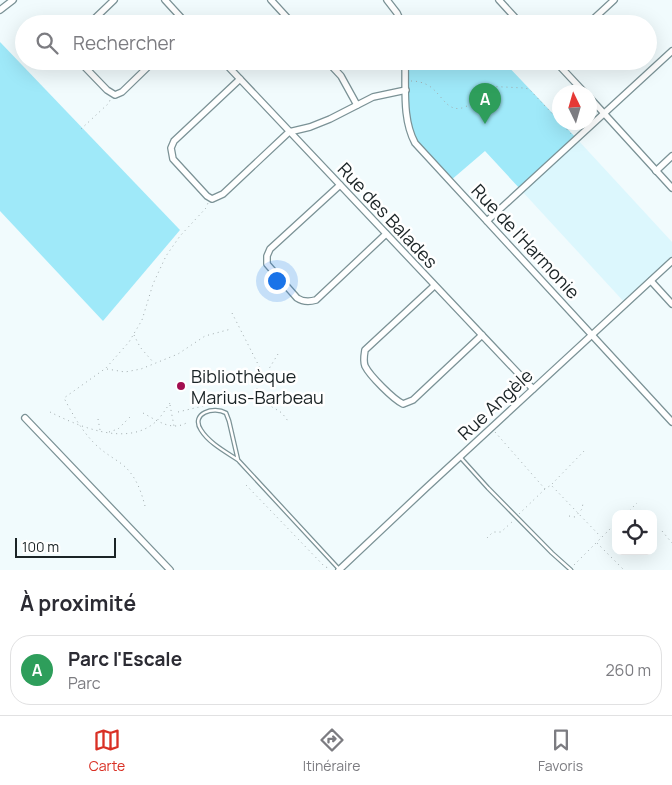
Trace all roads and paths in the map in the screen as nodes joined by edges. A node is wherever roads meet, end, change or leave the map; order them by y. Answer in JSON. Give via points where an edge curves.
{"nodes":[{"id":1,"x":13,"y":0,"type":"edge"},
{"id":2,"x":114,"y":0,"type":"edge"},
{"id":3,"x":165,"y":0,"type":"edge"},
{"id":4,"x":271,"y":0,"type":"edge"},
{"id":5,"x":387,"y":0,"type":"edge"},
{"id":6,"x":499,"y":0,"type":"edge"},
{"id":7,"x":614,"y":0,"type":"edge"},
{"id":8,"x":0,"y":10,"type":"edge"},
{"id":9,"x":98,"y":15,"type":"edge"},
{"id":10,"x":179,"y":15,"type":"edge"},
{"id":11,"x":285,"y":15,"type":"edge"},
{"id":12,"x":398,"y":15,"type":"edge"},
{"id":13,"x":513,"y":15,"type":"edge"},
{"id":14,"x":598,"y":15,"type":"edge"},
{"id":15,"x":672,"y":51,"type":"edge"},
{"id":16,"x":657,"y":65,"type":"edge"},
{"id":17,"x":89,"y":70,"type":"edge"},
{"id":18,"x":145,"y":70,"type":"edge"},
{"id":19,"x":231,"y":70,"type":"edge"},
{"id":20,"x":335,"y":70,"type":"edge"},
{"id":21,"x":405,"y":70,"type":"edge"},
{"id":22,"x":564,"y":70,"type":"edge"},
{"id":23,"x":651,"y":70,"type":"edge"},
{"id":24,"x":240,"y":79,"type":"junction"},
{"id":25,"x":406,"y":81,"type":"junction"},
{"id":26,"x":578,"y":85,"type":"edge"},
{"id":27,"x":406,"y":90,"type":"junction"},
{"id":28,"x":113,"y":94,"type":"junction"},
{"id":29,"x":357,"y":105,"type":"junction"},
{"id":30,"x":597,"y":106,"type":"edge"},
{"id":31,"x":552,"y":113,"type":"edge"},
{"id":32,"x":604,"y":114,"type":"junction"},
{"id":33,"x":81,"y":129,"type":"dead end"},
{"id":34,"x":567,"y":130,"type":"edge"},
{"id":35,"x":289,"y":132,"type":"junction"},
{"id":36,"x":576,"y":140,"type":"junction"},
{"id":37,"x":672,"y":156,"type":"edge"},
{"id":38,"x":656,"y":171,"type":"junction"},
{"id":39,"x":340,"y":184,"type":"junction"},
{"id":40,"x":672,"y":188,"type":"edge"},
{"id":41,"x":208,"y":204,"type":"dead end"},
{"id":42,"x":487,"y":221,"type":"junction"},
{"id":43,"x":386,"y":234,"type":"junction"},
{"id":44,"x":672,"y":261,"type":"edge"},
{"id":45,"x":651,"y":281,"type":"junction"},
{"id":46,"x":434,"y":286,"type":"junction"},
{"id":47,"x":672,"y":304,"type":"edge"},
{"id":48,"x":232,"y":313,"type":"dead end"},
{"id":49,"x":231,"y":329,"type":"dead end"},
{"id":50,"x":134,"y":334,"type":"junction"},
{"id":51,"x":592,"y":334,"type":"junction"},
{"id":52,"x":482,"y":335,"type":"junction"},
{"id":53,"x":278,"y":354,"type":"dead end"},
{"id":54,"x":154,"y":363,"type":"junction"},
{"id":55,"x":106,"y":368,"type":"junction"},
{"id":56,"x":264,"y":377,"type":"junction"},
{"id":57,"x":533,"y":389,"type":"junction"},
{"id":58,"x":222,"y":394,"type":"dead end"},
{"id":59,"x":240,"y":397,"type":"dead end"},
{"id":60,"x":222,"y":402,"type":"junction"},
{"id":61,"x":50,"y":412,"type":"dead end"},
{"id":62,"x":178,"y":412,"type":"dead end"},
{"id":63,"x":143,"y":413,"type":"dead end"},
{"id":64,"x":131,"y":416,"type":"dead end"},
{"id":65,"x":25,"y":418,"type":"dead end"},
{"id":66,"x":98,"y":420,"type":"dead end"},
{"id":67,"x":158,"y":421,"type":"junction"},
{"id":68,"x":288,"y":421,"type":"dead end"},
{"id":69,"x":188,"y":422,"type":"dead end"},
{"id":70,"x":672,"y":422,"type":"edge"},
{"id":71,"x":79,"y":425,"type":"junction"},
{"id":72,"x":174,"y":426,"type":"junction"},
{"id":73,"x":491,"y":427,"type":"junction"},
{"id":74,"x":100,"y":431,"type":"junction"},
{"id":75,"x":109,"y":432,"type":"junction"},
{"id":76,"x":586,"y":449,"type":"dead end"},
{"id":77,"x":460,"y":456,"type":"junction"},
{"id":78,"x":238,"y":460,"type":"junction"},
{"id":79,"x":246,"y":484,"type":"dead end"},
{"id":80,"x":551,"y":485,"type":"junction"},
{"id":81,"x":583,"y":503,"type":"dead end"},
{"id":82,"x":637,"y":503,"type":"dead end"},
{"id":83,"x":146,"y":506,"type":"dead end"},
{"id":84,"x":630,"y":510,"type":"edge"},
{"id":85,"x":578,"y":513,"type":"junction"},
{"id":86,"x":569,"y":516,"type":"dead end"},
{"id":87,"x":612,"y":527,"type":"edge"},
{"id":88,"x":662,"y":531,"type":"dead end"},
{"id":89,"x":601,"y":537,"type":"junction"},
{"id":90,"x":596,"y":542,"type":"junction"},
{"id":91,"x":672,"y":543,"type":"edge"},
{"id":92,"x":570,"y":569,"type":"edge"},
{"id":93,"x":623,"y":569,"type":"edge"},
{"id":94,"x":170,"y":570,"type":"edge"},
{"id":95,"x":340,"y":570,"type":"edge"}],
"edges":[{"from":1,"to":8,"type":"street"},
{"from":2,"to":9,"type":"street"},
{"from":3,"to":10,"type":"street"},
{"from":4,"to":11,"type":"street"},
{"from":5,"to":12,"type":"street"},
{"from":6,"to":13,"type":"street"},
{"from":7,"to":14,"type":"street"},
{"from":15,"to":16,"type":"street"},
{"from":17,"to":28,"type":"street"},
{"from":18,"to":28,"type":"street","via":[[122,92]]},
{"from":19,"to":24,"type":"street","name":"Rue des Balades"},
{"from":20,"to":29,"type":"street"},
{"from":21,"to":25,"type":"street","name":"Rue de l'Harmonie"},
{"from":22,"to":26,"type":"street"},
{"from":23,"to":32,"type":"street"},
{"from":24,"to":35,"type":"street","name":"Rue des Balades"},
{"from":24,"to":35,"type":"street","via":[[174,141],[171,148],[173,159],[201,190],[212,199],[223,194]]},
{"from":25,"to":27,"type":"street","name":"Rue de l'Harmonie"},
{"from":25,"to":31,"type":"path","via":[[426,84],[448,106],[456,109],[472,103],[484,86],[529,89]]},
{"from":27,"to":29,"type":"street","via":[[381,94]]},
{"from":27,"to":42,"type":"street","name":"Rue de l'Harmonie","via":[[408,126],[415,143]]},
{"from":28,"to":33,"type":"path","via":[[109,103]]},
{"from":29,"to":35,"type":"street","via":[[310,127]]},
{"from":30,"to":32,"type":"street"},
{"from":32,"to":36,"type":"street"},
{"from":32,"to":38,"type":"street"},
{"from":34,"to":36,"type":"path"},
{"from":35,"to":39,"type":"street","name":"Rue des Balades"},
{"from":36,"to":42,"type":"street"},
{"from":37,"to":38,"type":"street"},
{"from":38,"to":40,"type":"street"},
{"from":39,"to":43,"type":"street","name":"Rue des Balades"},
{"from":39,"to":43,"type":"street","via":[[270,249],[267,256],[267,264],[297,298],[310,302],[316,300]]},
{"from":41,"to":50,"type":"path","via":[[166,256]]},
{"from":42,"to":51,"type":"street","name":"Rue de l'Harmonie"},
{"from":43,"to":46,"type":"street","name":"Rue des Balades"},
{"from":44,"to":45,"type":"street","name":"Rue Angèle"},
{"from":45,"to":47,"type":"street"},
{"from":45,"to":51,"type":"street","name":"Rue Angèle"},
{"from":46,"to":52,"type":"street","name":"Rue des Balades"},
{"from":46,"to":52,"type":"street","via":[[365,350],[366,368],[394,400],[403,404],[412,400]]},
{"from":48,"to":56,"type":"path"},
{"from":49,"to":54,"type":"path","via":[[206,336],[178,354]]},
{"from":50,"to":54,"type":"path"},
{"from":50,"to":55,"type":"path"},
{"from":51,"to":57,"type":"street","name":"Rue Angèle"},
{"from":51,"to":70,"type":"street","name":"Rue de l'Harmonie"},
{"from":52,"to":57,"type":"street","name":"Rue des Balades"},
{"from":53,"to":56,"type":"path"},
{"from":54,"to":55,"type":"path","via":[[125,372]]},
{"from":55,"to":71,"type":"path","via":[[64,398]]},
{"from":56,"to":68,"type":"path","via":[[253,395],[282,413]]},
{"from":57,"to":73,"type":"street","name":"Rue Angèle"},
{"from":58,"to":60,"type":"path"},
{"from":59,"to":60,"type":"path"},
{"from":60,"to":62,"type":"path"},
{"from":61,"to":71,"type":"path"},
{"from":63,"to":67,"type":"path"},
{"from":64,"to":75,"type":"path","via":[[118,429]]},
{"from":65,"to":94,"type":"street"},
{"from":66,"to":74,"type":"path"},
{"from":67,"to":72,"type":"path"},
{"from":67,"to":72,"type":"path","via":[[170,403]]},
{"from":67,"to":75,"type":"path","via":[[136,432]]},
{"from":69,"to":72,"type":"path"},
{"from":71,"to":74,"type":"path"},
{"from":71,"to":83,"type":"path","via":[[95,444],[131,473]]},
{"from":73,"to":77,"type":"street","name":"Rue Angèle"},
{"from":73,"to":80,"type":"path","via":[[546,489]]},
{"from":74,"to":75,"type":"path"},
{"from":76,"to":80,"type":"path"},
{"from":77,"to":92,"type":"lane"},
{"from":77,"to":95,"type":"street","name":"Rue Angèle"},
{"from":78,"to":78,"type":"lane","via":[[226,413],[214,409],[201,414],[201,430]]},
{"from":78,"to":95,"type":"lane"},
{"from":79,"to":95,"type":"path","via":[[325,567]]},
{"from":80,"to":85,"type":"path"},
{"from":81,"to":85,"type":"path"},
{"from":82,"to":84,"type":"path"},
{"from":85,"to":86,"type":"path","via":[[575,517]]},
{"from":85,"to":89,"type":"path"},
{"from":87,"to":89,"type":"path"},
{"from":88,"to":91,"type":"path"},
{"from":89,"to":90,"type":"path"},
{"from":90,"to":92,"type":"path"},
{"from":90,"to":93,"type":"path"}]}
